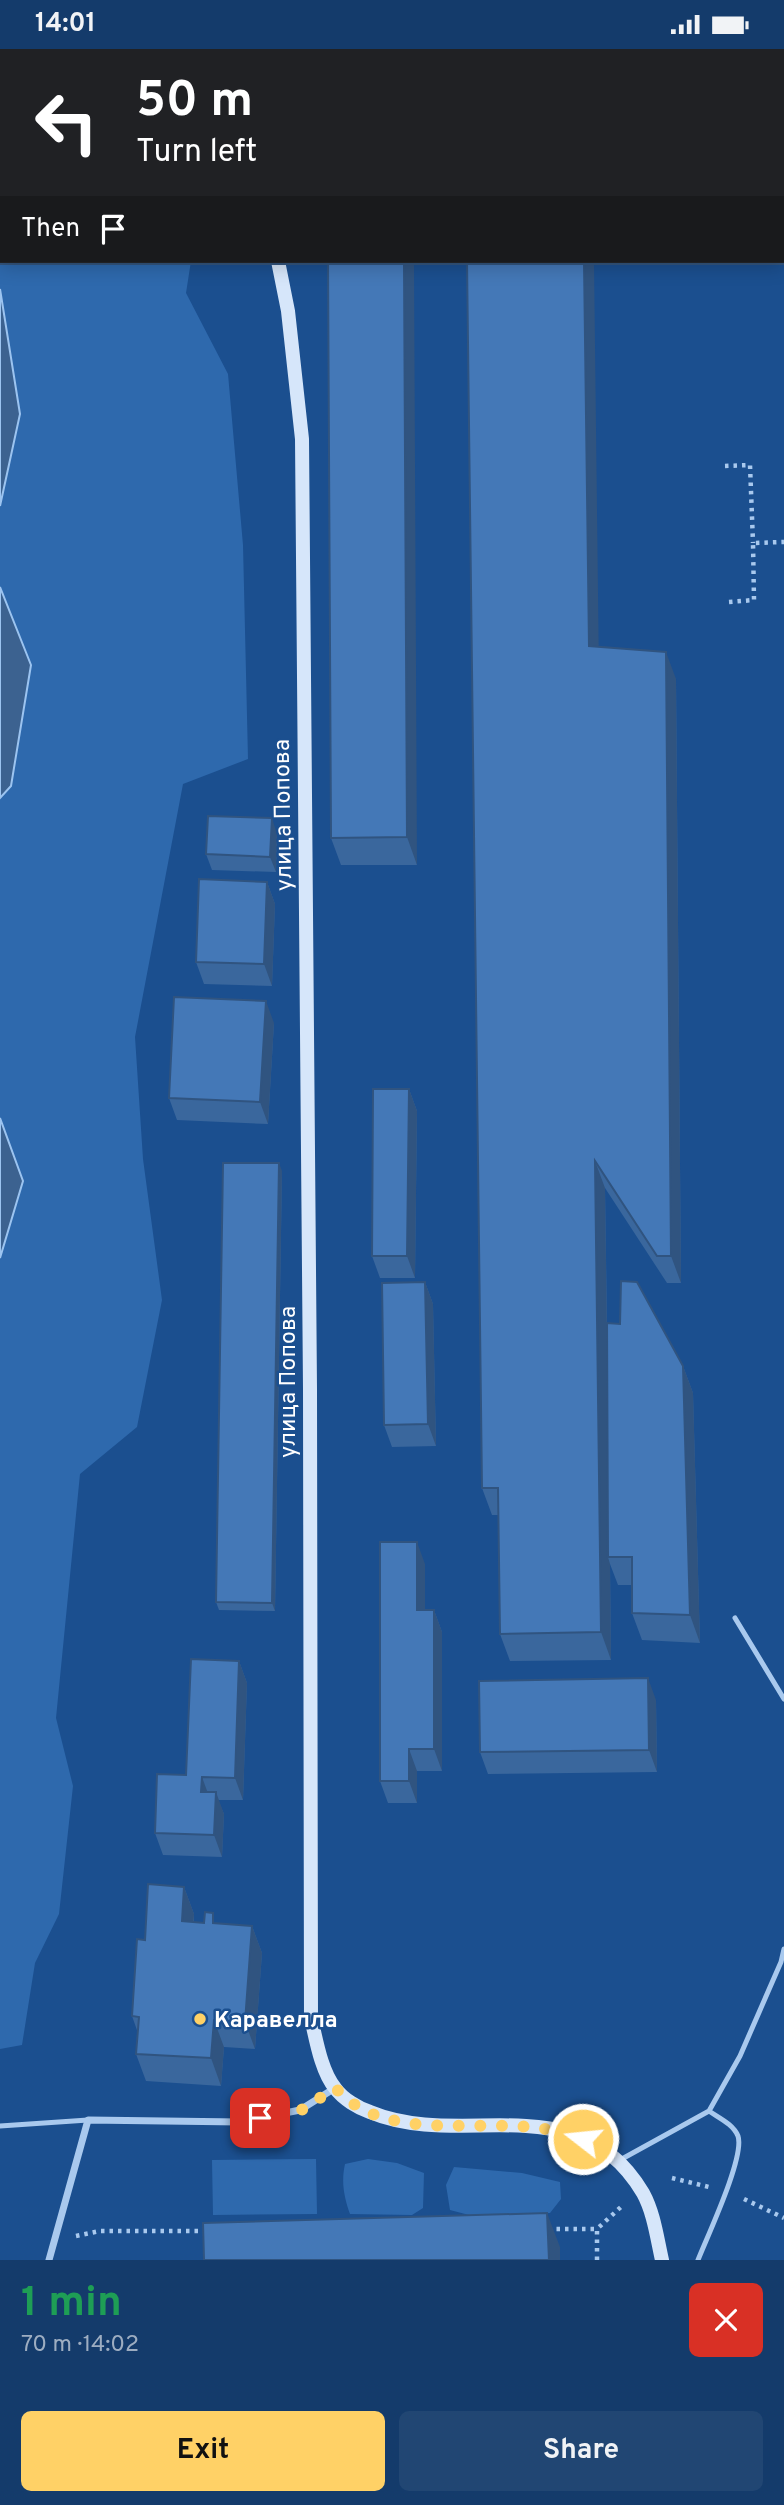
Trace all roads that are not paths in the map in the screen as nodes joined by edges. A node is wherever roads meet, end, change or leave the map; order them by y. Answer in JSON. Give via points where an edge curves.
{"nodes":[{"id":1,"x":278,"y":263,"type":"edge"},
{"id":2,"x":735,"y":1618,"type":"dead end"},
{"id":3,"x":784,"y":1699,"type":"edge"},
{"id":4,"x":784,"y":1949,"type":"edge"},
{"id":5,"x":335,"y":2088,"type":"junction"},
{"id":6,"x":709,"y":2111,"type":"junction"},
{"id":7,"x":88,"y":2120,"type":"junction"},
{"id":8,"x":0,"y":2126,"type":"edge"},
{"id":9,"x":619,"y":2160,"type":"junction"},
{"id":10,"x":49,"y":2260,"type":"edge"},
{"id":11,"x":662,"y":2260,"type":"edge"},
{"id":12,"x":698,"y":2260,"type":"edge"}],
"edges":[{"from":1,"to":5,"type":"street","name":"улица Попова","via":[[302,439],[312,2018],[319,2053]]},
{"from":2,"to":3,"type":"lane"},
{"from":4,"to":6,"type":"lane","via":[[740,2056]]},
{"from":5,"to":7,"type":"street","via":[[300,2111],[240,2122]]},
{"from":5,"to":9,"type":"street","name":"улица Попова","via":[[359,2108],[385,2118],[413,2124],[534,2126],[597,2144]]},
{"from":6,"to":9,"type":"lane"},
{"from":6,"to":12,"type":"lane","via":[[733,2128],[739,2150]]},
{"from":7,"to":8,"type":"lane"},
{"from":7,"to":10,"type":"street"},
{"from":9,"to":11,"type":"street","name":"улица Попова","via":[[644,2194]]}]}
